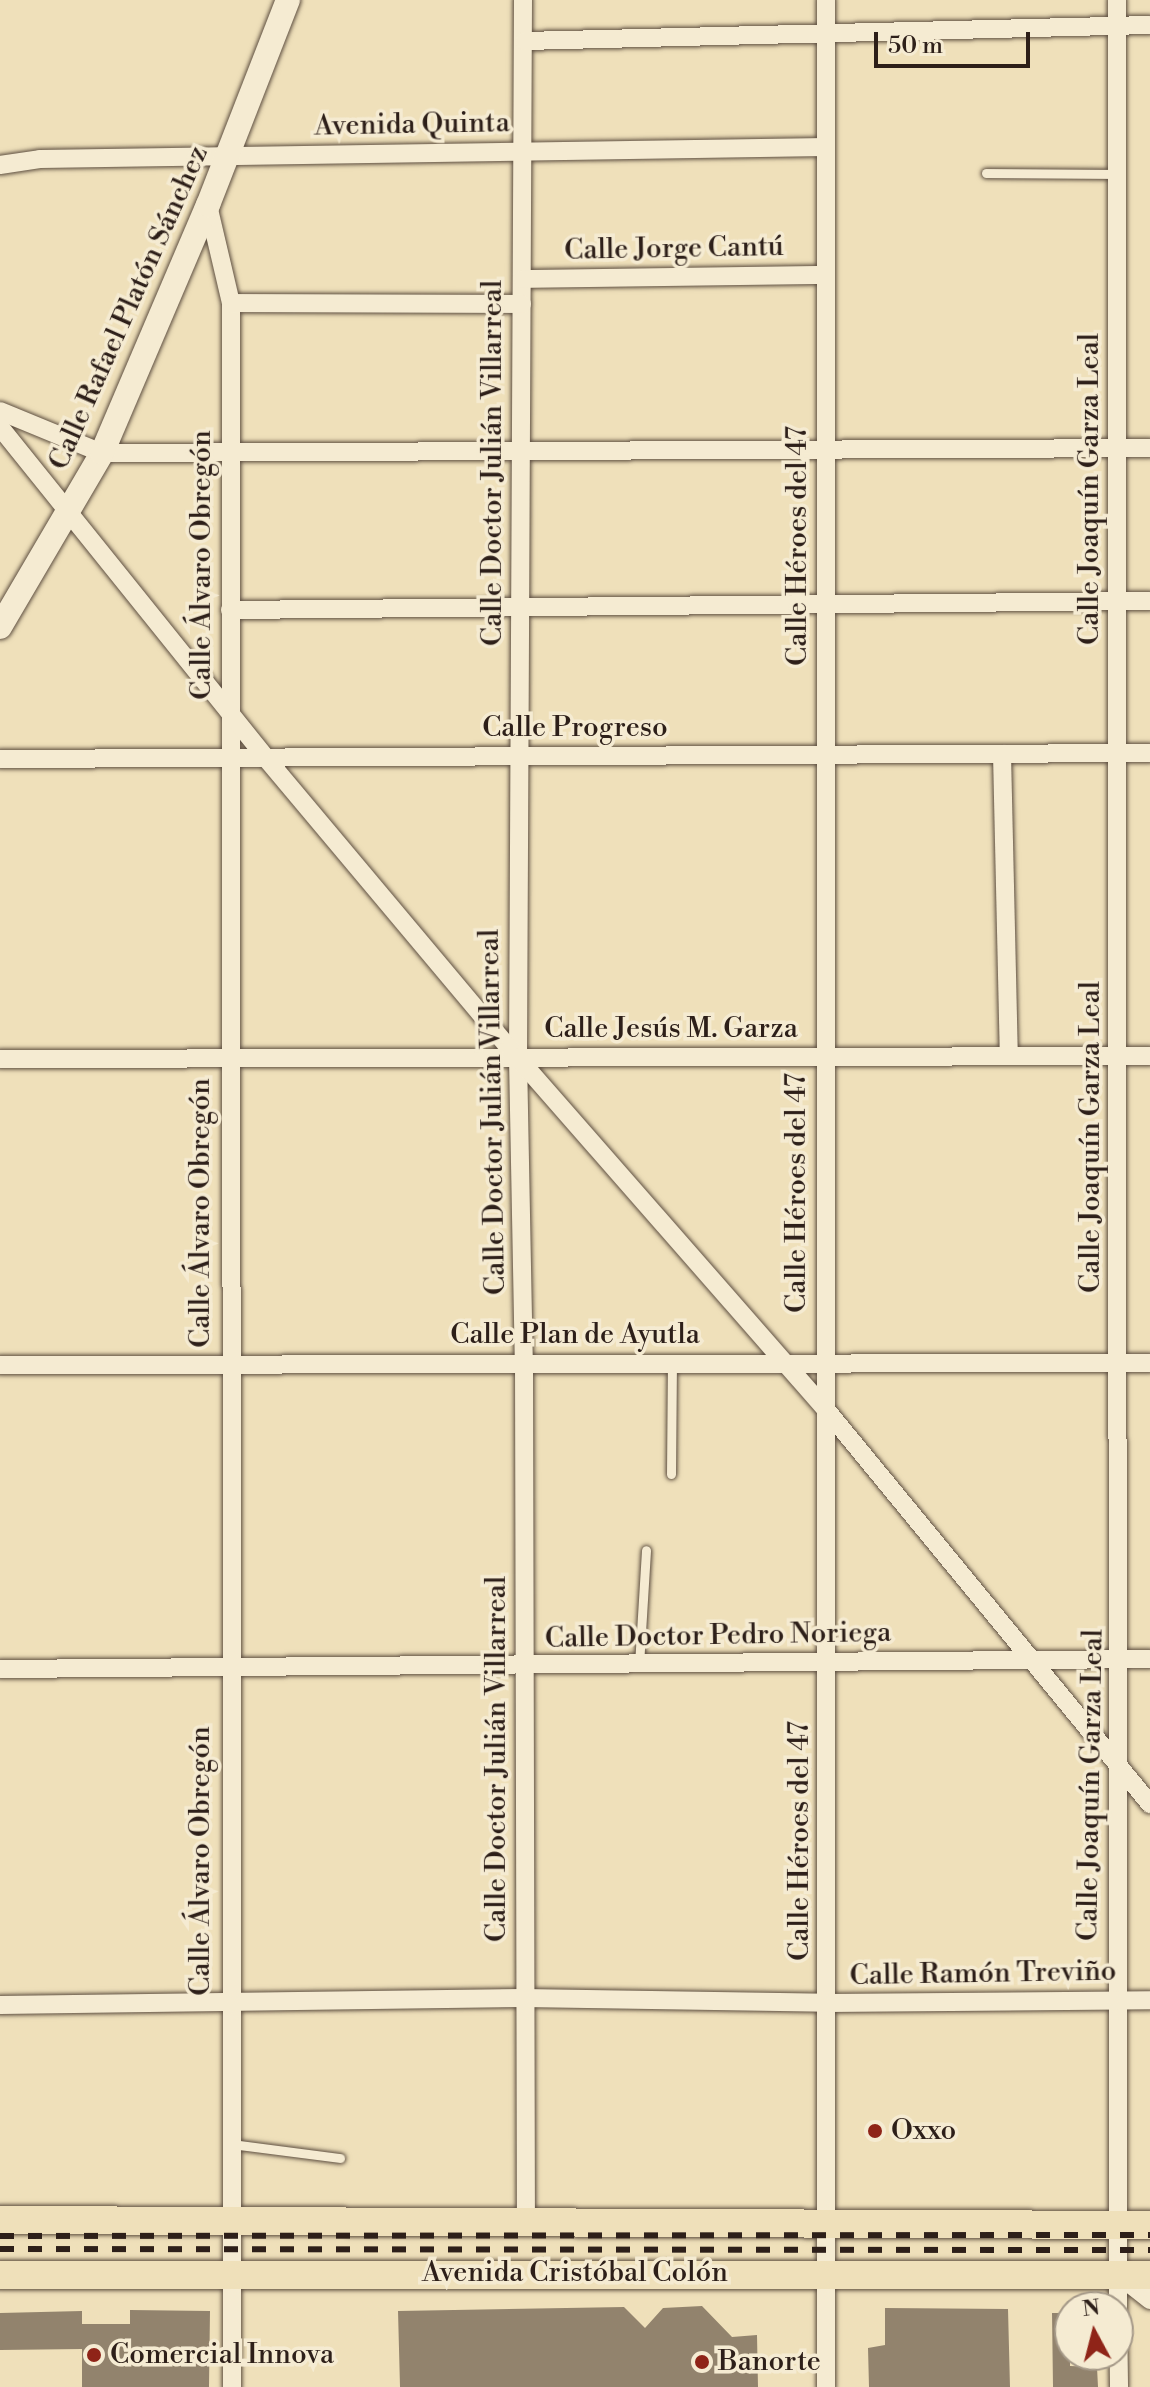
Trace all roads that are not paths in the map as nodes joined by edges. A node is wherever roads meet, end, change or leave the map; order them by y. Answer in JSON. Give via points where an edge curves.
{"nodes":[{"id":1,"x":288,"y":0,"type":"edge"},
{"id":2,"x":523,"y":0,"type":"edge"},
{"id":3,"x":826,"y":0,"type":"edge"},
{"id":4,"x":1117,"y":0,"type":"edge"},
{"id":5,"x":1150,"y":25,"type":"edge"},
{"id":6,"x":1117,"y":27,"type":"junction"},
{"id":7,"x":826,"y":35,"type":"junction"},
{"id":8,"x":525,"y":41,"type":"junction"},
{"id":9,"x":826,"y":147,"type":"junction"},
{"id":10,"x":524,"y":151,"type":"junction"},
{"id":11,"x":228,"y":156,"type":"junction"},
{"id":12,"x":0,"y":165,"type":"edge"},
{"id":13,"x":986,"y":173,"type":"dead end"},
{"id":14,"x":1117,"y":174,"type":"junction"},
{"id":15,"x":208,"y":205,"type":"junction"},
{"id":16,"x":825,"y":275,"type":"junction"},
{"id":17,"x":523,"y":279,"type":"junction"},
{"id":18,"x":231,"y":303,"type":"junction"},
{"id":19,"x":522,"y":304,"type":"junction"},
{"id":20,"x":0,"y":411,"type":"edge"},
{"id":21,"x":0,"y":427,"type":"edge"},
{"id":22,"x":1117,"y":448,"type":"junction"},
{"id":23,"x":1150,"y":448,"type":"edge"},
{"id":24,"x":826,"y":450,"type":"junction"},
{"id":25,"x":519,"y":451,"type":"junction"},
{"id":26,"x":230,"y":452,"type":"junction"},
{"id":27,"x":102,"y":453,"type":"junction"},
{"id":28,"x":68,"y":517,"type":"junction"},
{"id":29,"x":1150,"y":601,"type":"edge"},
{"id":30,"x":1118,"y":602,"type":"junction"},
{"id":31,"x":826,"y":605,"type":"junction"},
{"id":32,"x":520,"y":608,"type":"junction"},
{"id":33,"x":230,"y":610,"type":"junction"},
{"id":34,"x":0,"y":627,"type":"edge"},
{"id":35,"x":229,"y":709,"type":"junction"},
{"id":36,"x":1118,"y":753,"type":"junction"},
{"id":37,"x":1150,"y":753,"type":"edge"},
{"id":38,"x":1002,"y":754,"type":"junction"},
{"id":39,"x":827,"y":755,"type":"junction"},
{"id":40,"x":519,"y":756,"type":"junction"},
{"id":41,"x":229,"y":757,"type":"junction"},
{"id":42,"x":265,"y":757,"type":"junction"},
{"id":43,"x":0,"y":759,"type":"edge"},
{"id":44,"x":1009,"y":1056,"type":"junction"},
{"id":45,"x":1119,"y":1056,"type":"junction"},
{"id":46,"x":1150,"y":1056,"type":"edge"},
{"id":47,"x":825,"y":1057,"type":"junction"},
{"id":48,"x":230,"y":1058,"type":"junction"},
{"id":49,"x":518,"y":1058,"type":"junction"},
{"id":50,"x":0,"y":1059,"type":"edge"},
{"id":51,"x":786,"y":1362,"type":"junction"},
{"id":52,"x":524,"y":1363,"type":"junction"},
{"id":53,"x":672,"y":1363,"type":"junction"},
{"id":54,"x":823,"y":1363,"type":"junction"},
{"id":55,"x":1119,"y":1363,"type":"junction"},
{"id":56,"x":1150,"y":1363,"type":"edge"},
{"id":57,"x":228,"y":1364,"type":"junction"},
{"id":58,"x":0,"y":1365,"type":"edge"},
{"id":59,"x":824,"y":1407,"type":"junction"},
{"id":60,"x":671,"y":1474,"type":"dead end"},
{"id":61,"x":646,"y":1550,"type":"dead end"},
{"id":62,"x":1121,"y":1658,"type":"junction"},
{"id":63,"x":1034,"y":1659,"type":"junction"},
{"id":64,"x":1150,"y":1659,"type":"edge"},
{"id":65,"x":828,"y":1661,"type":"junction"},
{"id":66,"x":639,"y":1665,"type":"junction"},
{"id":67,"x":526,"y":1668,"type":"junction"},
{"id":68,"x":0,"y":1669,"type":"edge"},
{"id":69,"x":228,"y":1669,"type":"junction"},
{"id":70,"x":1120,"y":1768,"type":"junction"},
{"id":71,"x":1150,"y":1804,"type":"edge"},
{"id":72,"x":523,"y":1998,"type":"junction"},
{"id":73,"x":229,"y":2000,"type":"junction"},
{"id":74,"x":1150,"y":2000,"type":"edge"},
{"id":75,"x":1116,"y":2001,"type":"junction"},
{"id":76,"x":827,"y":2003,"type":"junction"},
{"id":77,"x":0,"y":2005,"type":"edge"},
{"id":78,"x":232,"y":2144,"type":"junction"},
{"id":79,"x":340,"y":2158,"type":"dead end"},
{"id":80,"x":0,"y":2220,"type":"edge"},
{"id":81,"x":233,"y":2223,"type":"junction"},
{"id":82,"x":526,"y":2223,"type":"junction"},
{"id":83,"x":827,"y":2223,"type":"junction"},
{"id":84,"x":1117,"y":2225,"type":"junction"},
{"id":85,"x":1150,"y":2225,"type":"edge"},
{"id":86,"x":233,"y":2273,"type":"junction"},
{"id":87,"x":826,"y":2274,"type":"junction"},
{"id":88,"x":1117,"y":2274,"type":"junction"},
{"id":89,"x":0,"y":2275,"type":"edge"},
{"id":90,"x":1150,"y":2275,"type":"edge"},
{"id":91,"x":1118,"y":2291,"type":"edge"},
{"id":92,"x":1150,"y":2300,"type":"edge"},
{"id":93,"x":232,"y":2387,"type":"edge"},
{"id":94,"x":826,"y":2387,"type":"edge"}],
"edges":[{"from":1,"to":11,"type":"street","name":"Calle Rafael Platón Sánchez"},
{"from":2,"to":8,"type":"street","name":"Calle Doctor Julián Villarreal"},
{"from":3,"to":7,"type":"street","name":"Calle Héroes del 47"},
{"from":4,"to":6,"type":"street","name":"Calle Joaquín Garza Leal"},
{"from":5,"to":6,"type":"street"},
{"from":6,"to":7,"type":"street"},
{"from":6,"to":14,"type":"street","name":"Calle Joaquín Garza Leal"},
{"from":7,"to":8,"type":"street"},
{"from":7,"to":9,"type":"street","name":"Calle Héroes del 47"},
{"from":8,"to":10,"type":"street","name":"Calle Doctor Julián Villarreal"},
{"from":9,"to":10,"type":"street","name":"Avenida Quinta"},
{"from":9,"to":16,"type":"street","name":"Calle Héroes del 47"},
{"from":10,"to":11,"type":"street","name":"Avenida Quinta"},
{"from":10,"to":17,"type":"street","name":"Calle Doctor Julián Villarreal"},
{"from":11,"to":12,"type":"street","name":"Avenida Quinta","via":[[40,159]]},
{"from":11,"to":15,"type":"street","name":"Calle Rafael Platón Sánchez"},
{"from":13,"to":14,"type":"lane"},
{"from":14,"to":22,"type":"street","name":"Calle Joaquín Garza Leal"},
{"from":15,"to":18,"type":"street","name":"Calle Álvaro Obregón"},
{"from":15,"to":27,"type":"street","name":"Calle Rafael Platón Sánchez"},
{"from":16,"to":17,"type":"street","name":"Calle Jorge Cantú"},
{"from":16,"to":24,"type":"street","name":"Calle Héroes del 47"},
{"from":17,"to":19,"type":"street","name":"Calle Doctor Julián Villarreal"},
{"from":18,"to":19,"type":"street"},
{"from":18,"to":26,"type":"street","name":"Calle Álvaro Obregón"},
{"from":19,"to":25,"type":"street","name":"Calle Doctor Julián Villarreal"},
{"from":20,"to":27,"type":"street"},
{"from":21,"to":28,"type":"street"},
{"from":22,"to":23,"type":"street"},
{"from":22,"to":24,"type":"street"},
{"from":22,"to":30,"type":"street","name":"Calle Joaquín Garza Leal"},
{"from":24,"to":25,"type":"street"},
{"from":24,"to":31,"type":"street","name":"Calle Héroes del 47"},
{"from":25,"to":26,"type":"street"},
{"from":25,"to":32,"type":"street","name":"Calle Doctor Julián Villarreal"},
{"from":26,"to":27,"type":"street"},
{"from":26,"to":33,"type":"street","name":"Calle Álvaro Obregón"},
{"from":27,"to":28,"type":"street","name":"Calle Rafael Platón Sánchez"},
{"from":28,"to":34,"type":"street","name":"Calle Rafael Platón Sánchez"},
{"from":28,"to":35,"type":"street"},
{"from":29,"to":30,"type":"street"},
{"from":30,"to":31,"type":"street"},
{"from":30,"to":36,"type":"street","name":"Calle Joaquín Garza Leal"},
{"from":31,"to":32,"type":"street"},
{"from":31,"to":39,"type":"street","name":"Calle Héroes del 47"},
{"from":32,"to":33,"type":"street"},
{"from":32,"to":40,"type":"street","name":"Calle Doctor Julián Villarreal"},
{"from":33,"to":35,"type":"street","name":"Calle Álvaro Obregón"},
{"from":35,"to":41,"type":"street","name":"Calle Álvaro Obregón"},
{"from":35,"to":42,"type":"street"},
{"from":36,"to":37,"type":"street","name":"Calle Progreso"},
{"from":36,"to":38,"type":"street","name":"Calle Progreso"},
{"from":36,"to":45,"type":"street","name":"Calle Joaquín Garza Leal"},
{"from":38,"to":39,"type":"street","name":"Calle Progreso"},
{"from":38,"to":44,"type":"street"},
{"from":39,"to":40,"type":"street","name":"Calle Progreso"},
{"from":39,"to":47,"type":"street","name":"Calle Héroes del 47"},
{"from":40,"to":42,"type":"street","name":"Calle Progreso"},
{"from":40,"to":49,"type":"street","name":"Calle Doctor Julián Villarreal"},
{"from":41,"to":42,"type":"street","name":"Calle Progreso"},
{"from":41,"to":43,"type":"street","name":"Calle Progreso"},
{"from":41,"to":48,"type":"street","name":"Calle Álvaro Obregón"},
{"from":42,"to":49,"type":"street"},
{"from":44,"to":45,"type":"street","name":"Calle Jesús M. Garza"},
{"from":44,"to":47,"type":"street","name":"Calle Jesús M. Garza"},
{"from":45,"to":46,"type":"street","name":"Calle Jesús M. Garza"},
{"from":45,"to":55,"type":"street","name":"Calle Joaquín Garza Leal"},
{"from":47,"to":49,"type":"street","name":"Calle Jesús M. Garza"},
{"from":47,"to":54,"type":"street","name":"Calle Héroes del 47"},
{"from":48,"to":49,"type":"street","name":"Calle Jesús M. Garza"},
{"from":48,"to":50,"type":"street","name":"Calle Jesús M. Garza"},
{"from":48,"to":57,"type":"street","name":"Calle Álvaro Obregón"},
{"from":49,"to":51,"type":"street"},
{"from":49,"to":52,"type":"street","name":"Calle Doctor Julián Villarreal"},
{"from":51,"to":53,"type":"street","name":"Calle Plan de Ayutla"},
{"from":51,"to":54,"type":"street","name":"Calle Plan de Ayutla"},
{"from":51,"to":59,"type":"street"},
{"from":52,"to":53,"type":"street","name":"Calle Plan de Ayutla"},
{"from":52,"to":57,"type":"street","name":"Calle Plan de Ayutla"},
{"from":52,"to":67,"type":"street","name":"Calle Doctor Julián Villarreal"},
{"from":53,"to":60,"type":"lane"},
{"from":54,"to":55,"type":"street","name":"Calle Plan de Ayutla"},
{"from":54,"to":59,"type":"street","name":"Calle Héroes del 47"},
{"from":55,"to":56,"type":"street","name":"Calle Plan de Ayutla"},
{"from":55,"to":62,"type":"street","name":"Calle Joaquín Garza Leal"},
{"from":57,"to":58,"type":"street","name":"Calle Plan de Ayutla"},
{"from":57,"to":69,"type":"street","name":"Calle Álvaro Obregón"},
{"from":59,"to":63,"type":"street"},
{"from":59,"to":65,"type":"street","name":"Calle Héroes del 47"},
{"from":61,"to":66,"type":"lane"},
{"from":62,"to":63,"type":"street","name":"Calle Doctor Pedro Noriega"},
{"from":62,"to":64,"type":"street","name":"Calle Doctor Pedro Noriega"},
{"from":62,"to":70,"type":"street","name":"Calle Joaquín Garza Leal"},
{"from":63,"to":65,"type":"street","name":"Calle Doctor Pedro Noriega"},
{"from":63,"to":70,"type":"street"},
{"from":65,"to":66,"type":"street","name":"Calle Doctor Pedro Noriega"},
{"from":65,"to":76,"type":"street","name":"Calle Héroes del 47"},
{"from":66,"to":67,"type":"street","name":"Calle Doctor Pedro Noriega"},
{"from":67,"to":69,"type":"street","name":"Calle Doctor Pedro Noriega"},
{"from":67,"to":72,"type":"street","name":"Calle Doctor Julián Villarreal"},
{"from":68,"to":69,"type":"street","name":"Calle Doctor Pedro Noriega"},
{"from":69,"to":73,"type":"street","name":"Calle Álvaro Obregón"},
{"from":70,"to":71,"type":"street"},
{"from":70,"to":75,"type":"street","name":"Calle Joaquín Garza Leal"},
{"from":72,"to":73,"type":"street","name":"Calle Ramón Treviño"},
{"from":72,"to":76,"type":"street","name":"Calle Ramón Treviño"},
{"from":72,"to":82,"type":"street","name":"Calle Doctor Julián Villarreal"},
{"from":73,"to":77,"type":"street","name":"Calle Ramón Treviño"},
{"from":73,"to":78,"type":"street","name":"Calle Álvaro Obregón"},
{"from":74,"to":75,"type":"street","name":"Calle Ramón Treviño"},
{"from":75,"to":76,"type":"street","name":"Calle Ramón Treviño"},
{"from":75,"to":84,"type":"street","name":"Calle Joaquín Garza Leal"},
{"from":76,"to":83,"type":"street","name":"Calle Héroes del 47"},
{"from":78,"to":79,"type":"lane"},
{"from":78,"to":81,"type":"street","name":"Calle Álvaro Obregón"},
{"from":80,"to":81,"type":"main road","name":"Avenida Cristóbal Colón"},
{"from":81,"to":82,"type":"main road","name":"Avenida Cristóbal Colón"},
{"from":81,"to":86,"type":"street","name":"Calle Álvaro Obregón"},
{"from":82,"to":83,"type":"main road","name":"Avenida Cristóbal Colón"},
{"from":83,"to":84,"type":"main road","name":"Avenida Cristóbal Colón"},
{"from":83,"to":87,"type":"street","name":"Calle Héroes del 47"},
{"from":84,"to":85,"type":"main road","name":"Avenida Cristóbal Colón"},
{"from":84,"to":88,"type":"street","name":"Calle Joaquín Garza Leal"},
{"from":86,"to":87,"type":"main road","name":"Avenida Cristóbal Colón"},
{"from":86,"to":89,"type":"main road","name":"Avenida Cristóbal Colón"},
{"from":86,"to":93,"type":"street"},
{"from":87,"to":88,"type":"main road","name":"Avenida Cristóbal Colón"},
{"from":87,"to":94,"type":"street","name":"Calle Héroes del 47"},
{"from":88,"to":90,"type":"main road","name":"Avenida Cristóbal Colón"},
{"from":88,"to":91,"type":"street","name":"Calle Joaquín Garza Leal"},
{"from":88,"to":92,"type":"street"}]}
